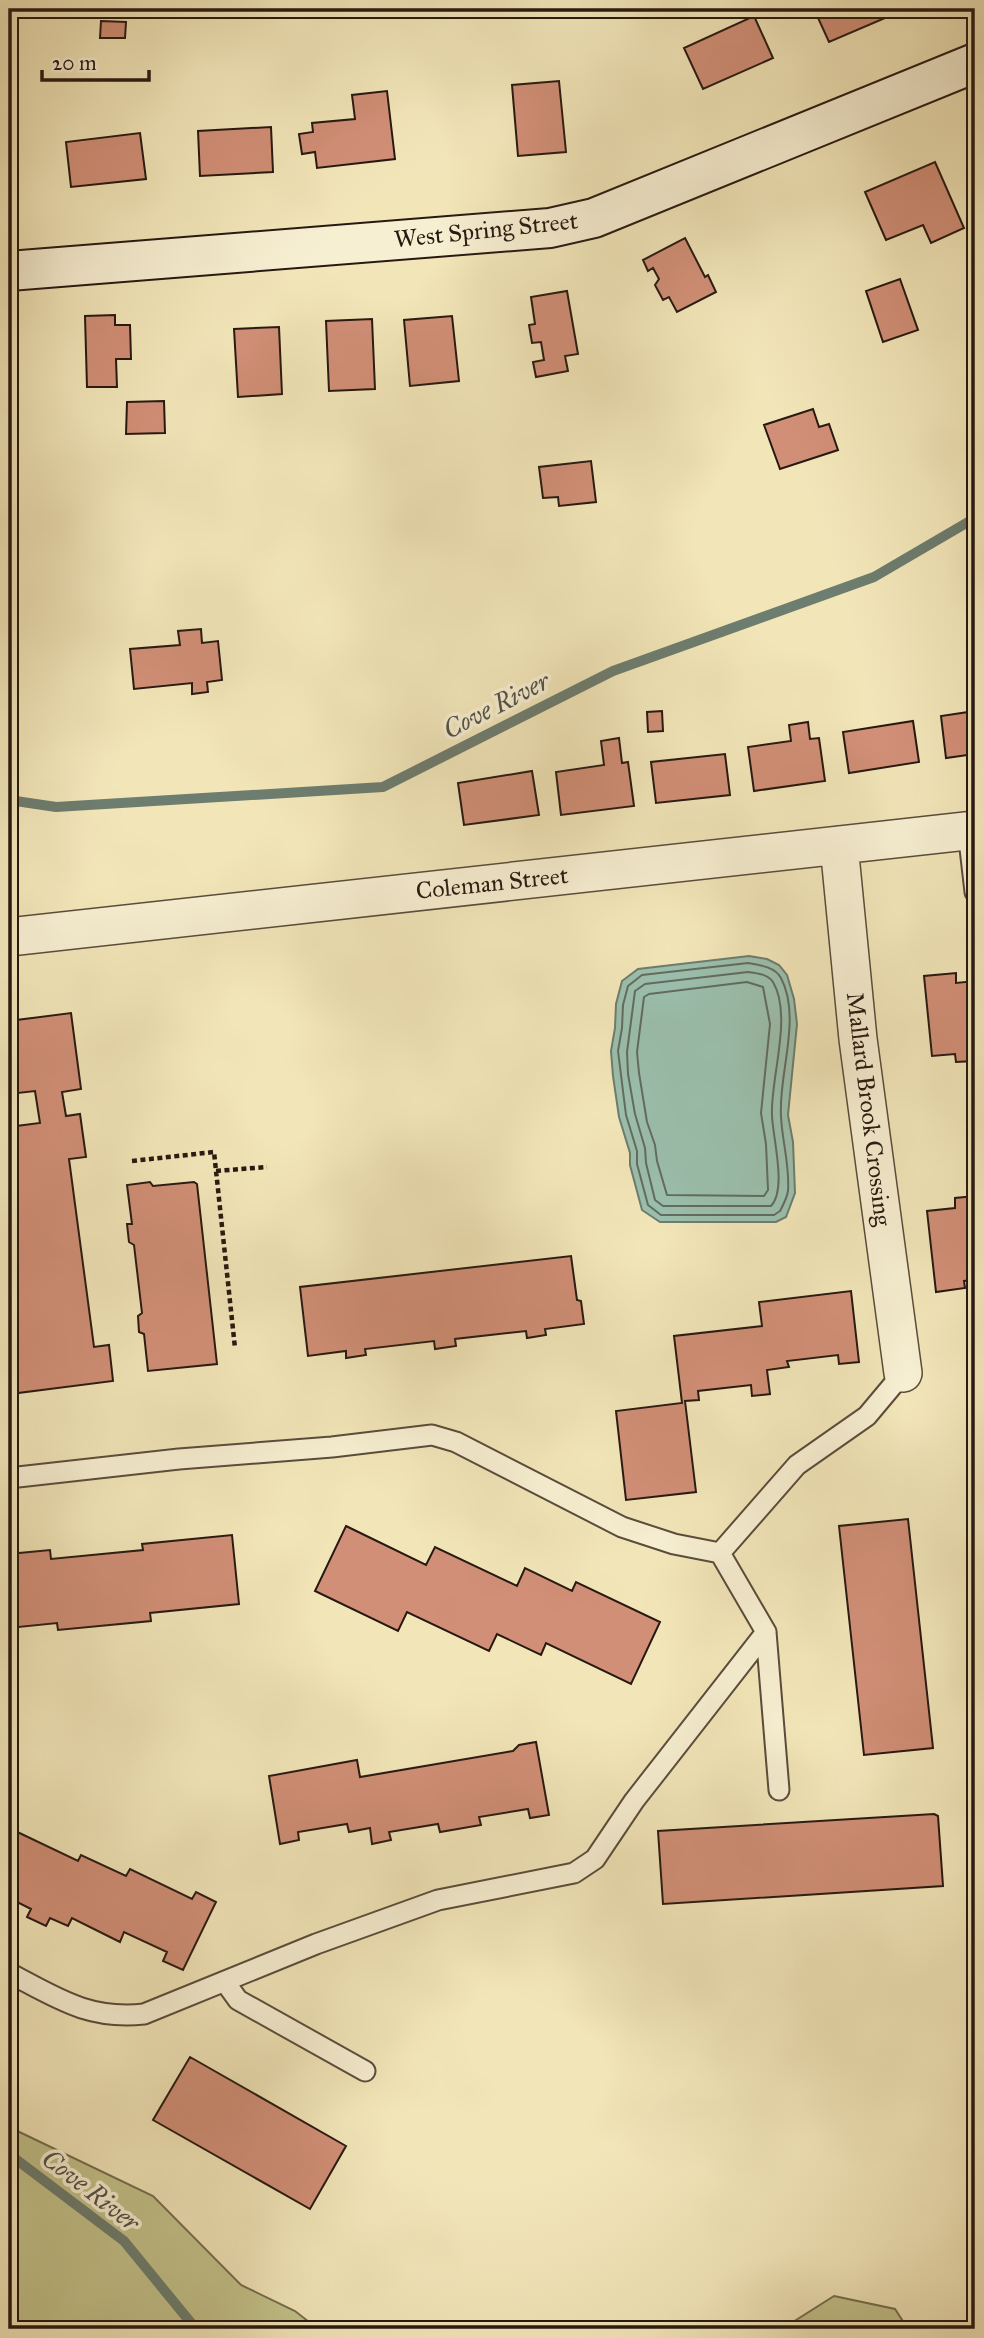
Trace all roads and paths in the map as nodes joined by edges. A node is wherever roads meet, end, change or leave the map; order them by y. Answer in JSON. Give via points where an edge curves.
{"nodes":[{"id":1,"x":975,"y":62,"type":"edge"},
{"id":2,"x":9,"y":271,"type":"edge"},
{"id":3,"x":972,"y":830,"type":"edge"},
{"id":4,"x":839,"y":845,"type":"junction"},
{"id":5,"x":975,"y":892,"type":"edge"},
{"id":6,"x":9,"y":937,"type":"edge"},
{"id":7,"x":132,"y":1161,"type":"dead end"},
{"id":8,"x":267,"y":1167,"type":"dead end"},
{"id":9,"x":216,"y":1171,"type":"junction"},
{"id":10,"x":235,"y":1348,"type":"dead end"},
{"id":11,"x":903,"y":1373,"type":"joint"},
{"id":12,"x":9,"y":1478,"type":"edge"},
{"id":13,"x":720,"y":1553,"type":"junction"},
{"id":14,"x":766,"y":1632,"type":"junction"},
{"id":15,"x":779,"y":1790,"type":"dead end"},
{"id":16,"x":9,"y":1973,"type":"edge"},
{"id":17,"x":225,"y":1982,"type":"junction"},
{"id":18,"x":365,"y":2071,"type":"dead end"}],
"edges":[{"from":1,"to":2,"type":"main road","name":"West Spring Street","via":[[594,218],[550,228]]},
{"from":3,"to":4,"type":"street","name":"Coleman Street"},
{"from":3,"to":5,"type":"lane"},
{"from":4,"to":6,"type":"street","name":"Coleman Street"},
{"from":4,"to":11,"type":"street","name":"Mallard Brook Crossing","via":[[858,1039]]},
{"from":7,"to":9,"type":"path","via":[[214,1152]]},
{"from":8,"to":9,"type":"path"},
{"from":9,"to":10,"type":"path"},
{"from":11,"to":13,"type":"lane","via":[[867,1416],[797,1465]]},
{"from":12,"to":13,"type":"lane","via":[[432,1435],[456,1442],[622,1527]]},
{"from":13,"to":14,"type":"lane"},
{"from":14,"to":15,"type":"lane"},
{"from":14,"to":17,"type":"lane","via":[[634,1801],[595,1859],[574,1873],[438,1900]]},
{"from":16,"to":17,"type":"lane","via":[[71,2005],[119,2017],[144,2014]]},
{"from":17,"to":18,"type":"lane","via":[[238,2000]]}]}
